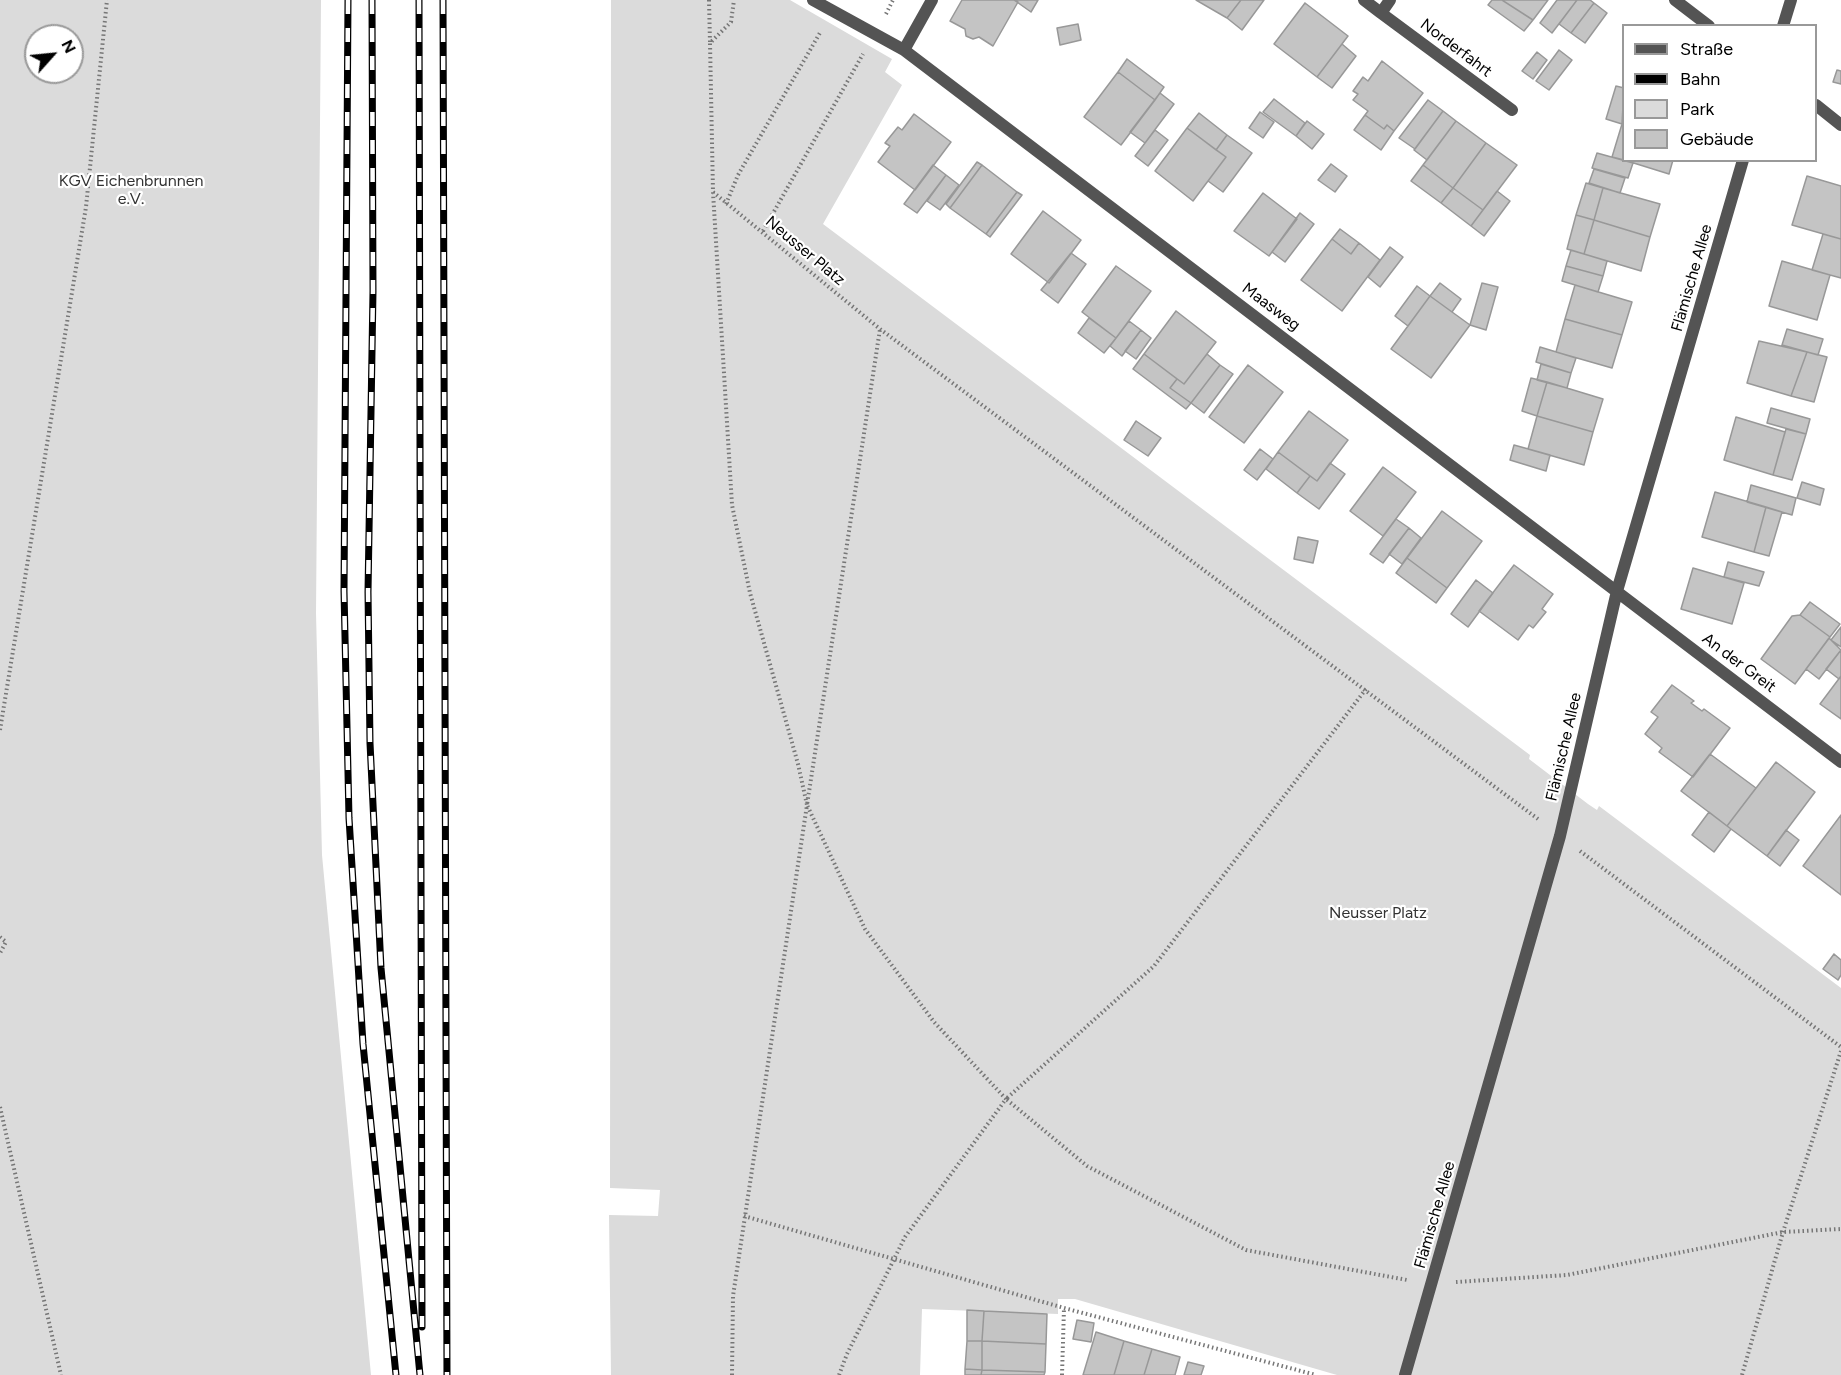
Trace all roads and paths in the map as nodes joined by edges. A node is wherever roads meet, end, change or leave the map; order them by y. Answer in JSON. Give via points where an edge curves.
{"nodes":[{"id":1,"x":107,"y":0,"type":"edge"},
{"id":2,"x":709,"y":0,"type":"edge"},
{"id":3,"x":734,"y":0,"type":"edge"},
{"id":4,"x":813,"y":0,"type":"edge"},
{"id":5,"x":932,"y":0,"type":"edge"},
{"id":6,"x":1364,"y":0,"type":"edge"},
{"id":7,"x":1390,"y":0,"type":"edge"},
{"id":8,"x":1675,"y":0,"type":"edge"},
{"id":9,"x":1791,"y":0,"type":"edge"},
{"id":10,"x":833,"y":10,"type":"junction"},
{"id":11,"x":1381,"y":12,"type":"junction"},
{"id":12,"x":1706,"y":24,"type":"edge"},
{"id":13,"x":1784,"y":24,"type":"edge"},
{"id":14,"x":875,"y":33,"type":"junction"},
{"id":15,"x":710,"y":43,"type":"junction"},
{"id":16,"x":904,"y":50,"type":"junction"},
{"id":17,"x":1817,"y":107,"type":"edge"},
{"id":18,"x":1512,"y":110,"type":"dead end"},
{"id":19,"x":1841,"y":125,"type":"edge"},
{"id":20,"x":1742,"y":162,"type":"edge"},
{"id":21,"x":713,"y":192,"type":"junction"},
{"id":22,"x":726,"y":204,"type":"junction"},
{"id":23,"x":763,"y":231,"type":"junction"},
{"id":24,"x":880,"y":329,"type":"junction"},
{"id":25,"x":1617,"y":591,"type":"junction"},
{"id":26,"x":1366,"y":689,"type":"junction"},
{"id":27,"x":0,"y":730,"type":"edge"},
{"id":28,"x":1841,"y":762,"type":"edge"},
{"id":29,"x":807,"y":805,"type":"junction"},
{"id":30,"x":1560,"y":836,"type":"junction"},
{"id":31,"x":0,"y":937,"type":"edge"},
{"id":32,"x":0,"y":953,"type":"edge"},
{"id":33,"x":1841,"y":1049,"type":"edge"},
{"id":34,"x":1006,"y":1099,"type":"junction"},
{"id":35,"x":0,"y":1107,"type":"edge"},
{"id":36,"x":1087,"y":1166,"type":"dead end"},
{"id":37,"x":744,"y":1216,"type":"junction"},
{"id":38,"x":895,"y":1258,"type":"junction"},
{"id":39,"x":1064,"y":1308,"type":"junction"},
{"id":40,"x":61,"y":1375,"type":"edge"},
{"id":41,"x":732,"y":1375,"type":"edge"},
{"id":42,"x":840,"y":1375,"type":"edge"},
{"id":43,"x":1062,"y":1375,"type":"edge"},
{"id":44,"x":1316,"y":1375,"type":"edge"},
{"id":45,"x":1406,"y":1375,"type":"edge"},
{"id":46,"x":1742,"y":1375,"type":"edge"}],
"edges":[{"from":1,"to":27,"type":"path","via":[[86,207]]},
{"from":2,"to":15,"type":"path"},
{"from":3,"to":15,"type":"path","via":[[731,22]]},
{"from":4,"to":10,"type":"street","name":"Maasweg"},
{"from":5,"to":16,"type":"street"},
{"from":6,"to":11,"type":"street","name":"Norderfahrt"},
{"from":7,"to":11,"type":"street"},
{"from":8,"to":12,"type":"street"},
{"from":9,"to":13,"type":"street"},
{"from":10,"to":14,"type":"street","name":"Maasweg"},
{"from":10,"to":22,"type":"path","via":[[738,175]]},
{"from":11,"to":18,"type":"street","name":"Norderfahrt"},
{"from":14,"to":16,"type":"street","name":"Maasweg"},
{"from":14,"to":23,"type":"path"},
{"from":15,"to":21,"type":"path"},
{"from":16,"to":25,"type":"street","name":"Maasweg"},
{"from":17,"to":19,"type":"street"},
{"from":20,"to":25,"type":"street","name":"Flämische Allee"},
{"from":21,"to":22,"type":"path","name":"Neusser Platz"},
{"from":21,"to":29,"type":"path","via":[[732,506],[750,593]]},
{"from":22,"to":23,"type":"path","name":"Neusser Platz"},
{"from":23,"to":24,"type":"path","name":"Neusser Platz"},
{"from":24,"to":26,"type":"path","name":"Neusser Platz"},
{"from":24,"to":29,"type":"path"},
{"from":25,"to":28,"type":"street","name":"An der Greit"},
{"from":25,"to":30,"type":"street","name":"Flämische Allee"},
{"from":26,"to":30,"type":"path","name":"Neusser Platz"},
{"from":26,"to":34,"type":"path","via":[[1154,966]]},
{"from":29,"to":34,"type":"path","via":[[865,929],[934,1022]]},
{"from":29,"to":37,"type":"path"},
{"from":30,"to":33,"type":"path","name":"Neusser Platz"},
{"from":30,"to":45,"type":"street","name":"Flämische Allee"},
{"from":31,"to":32,"type":"path","via":[[6,942]]},
{"from":33,"to":46,"type":"path"},
{"from":34,"to":36,"type":"path"},
{"from":34,"to":38,"type":"path","via":[[905,1237]]},
{"from":35,"to":40,"type":"path"},
{"from":37,"to":38,"type":"path"},
{"from":37,"to":41,"type":"path","via":[[733,1296]]},
{"from":38,"to":39,"type":"path"},
{"from":38,"to":42,"type":"path"},
{"from":39,"to":43,"type":"path"},
{"from":39,"to":44,"type":"path"}]}
